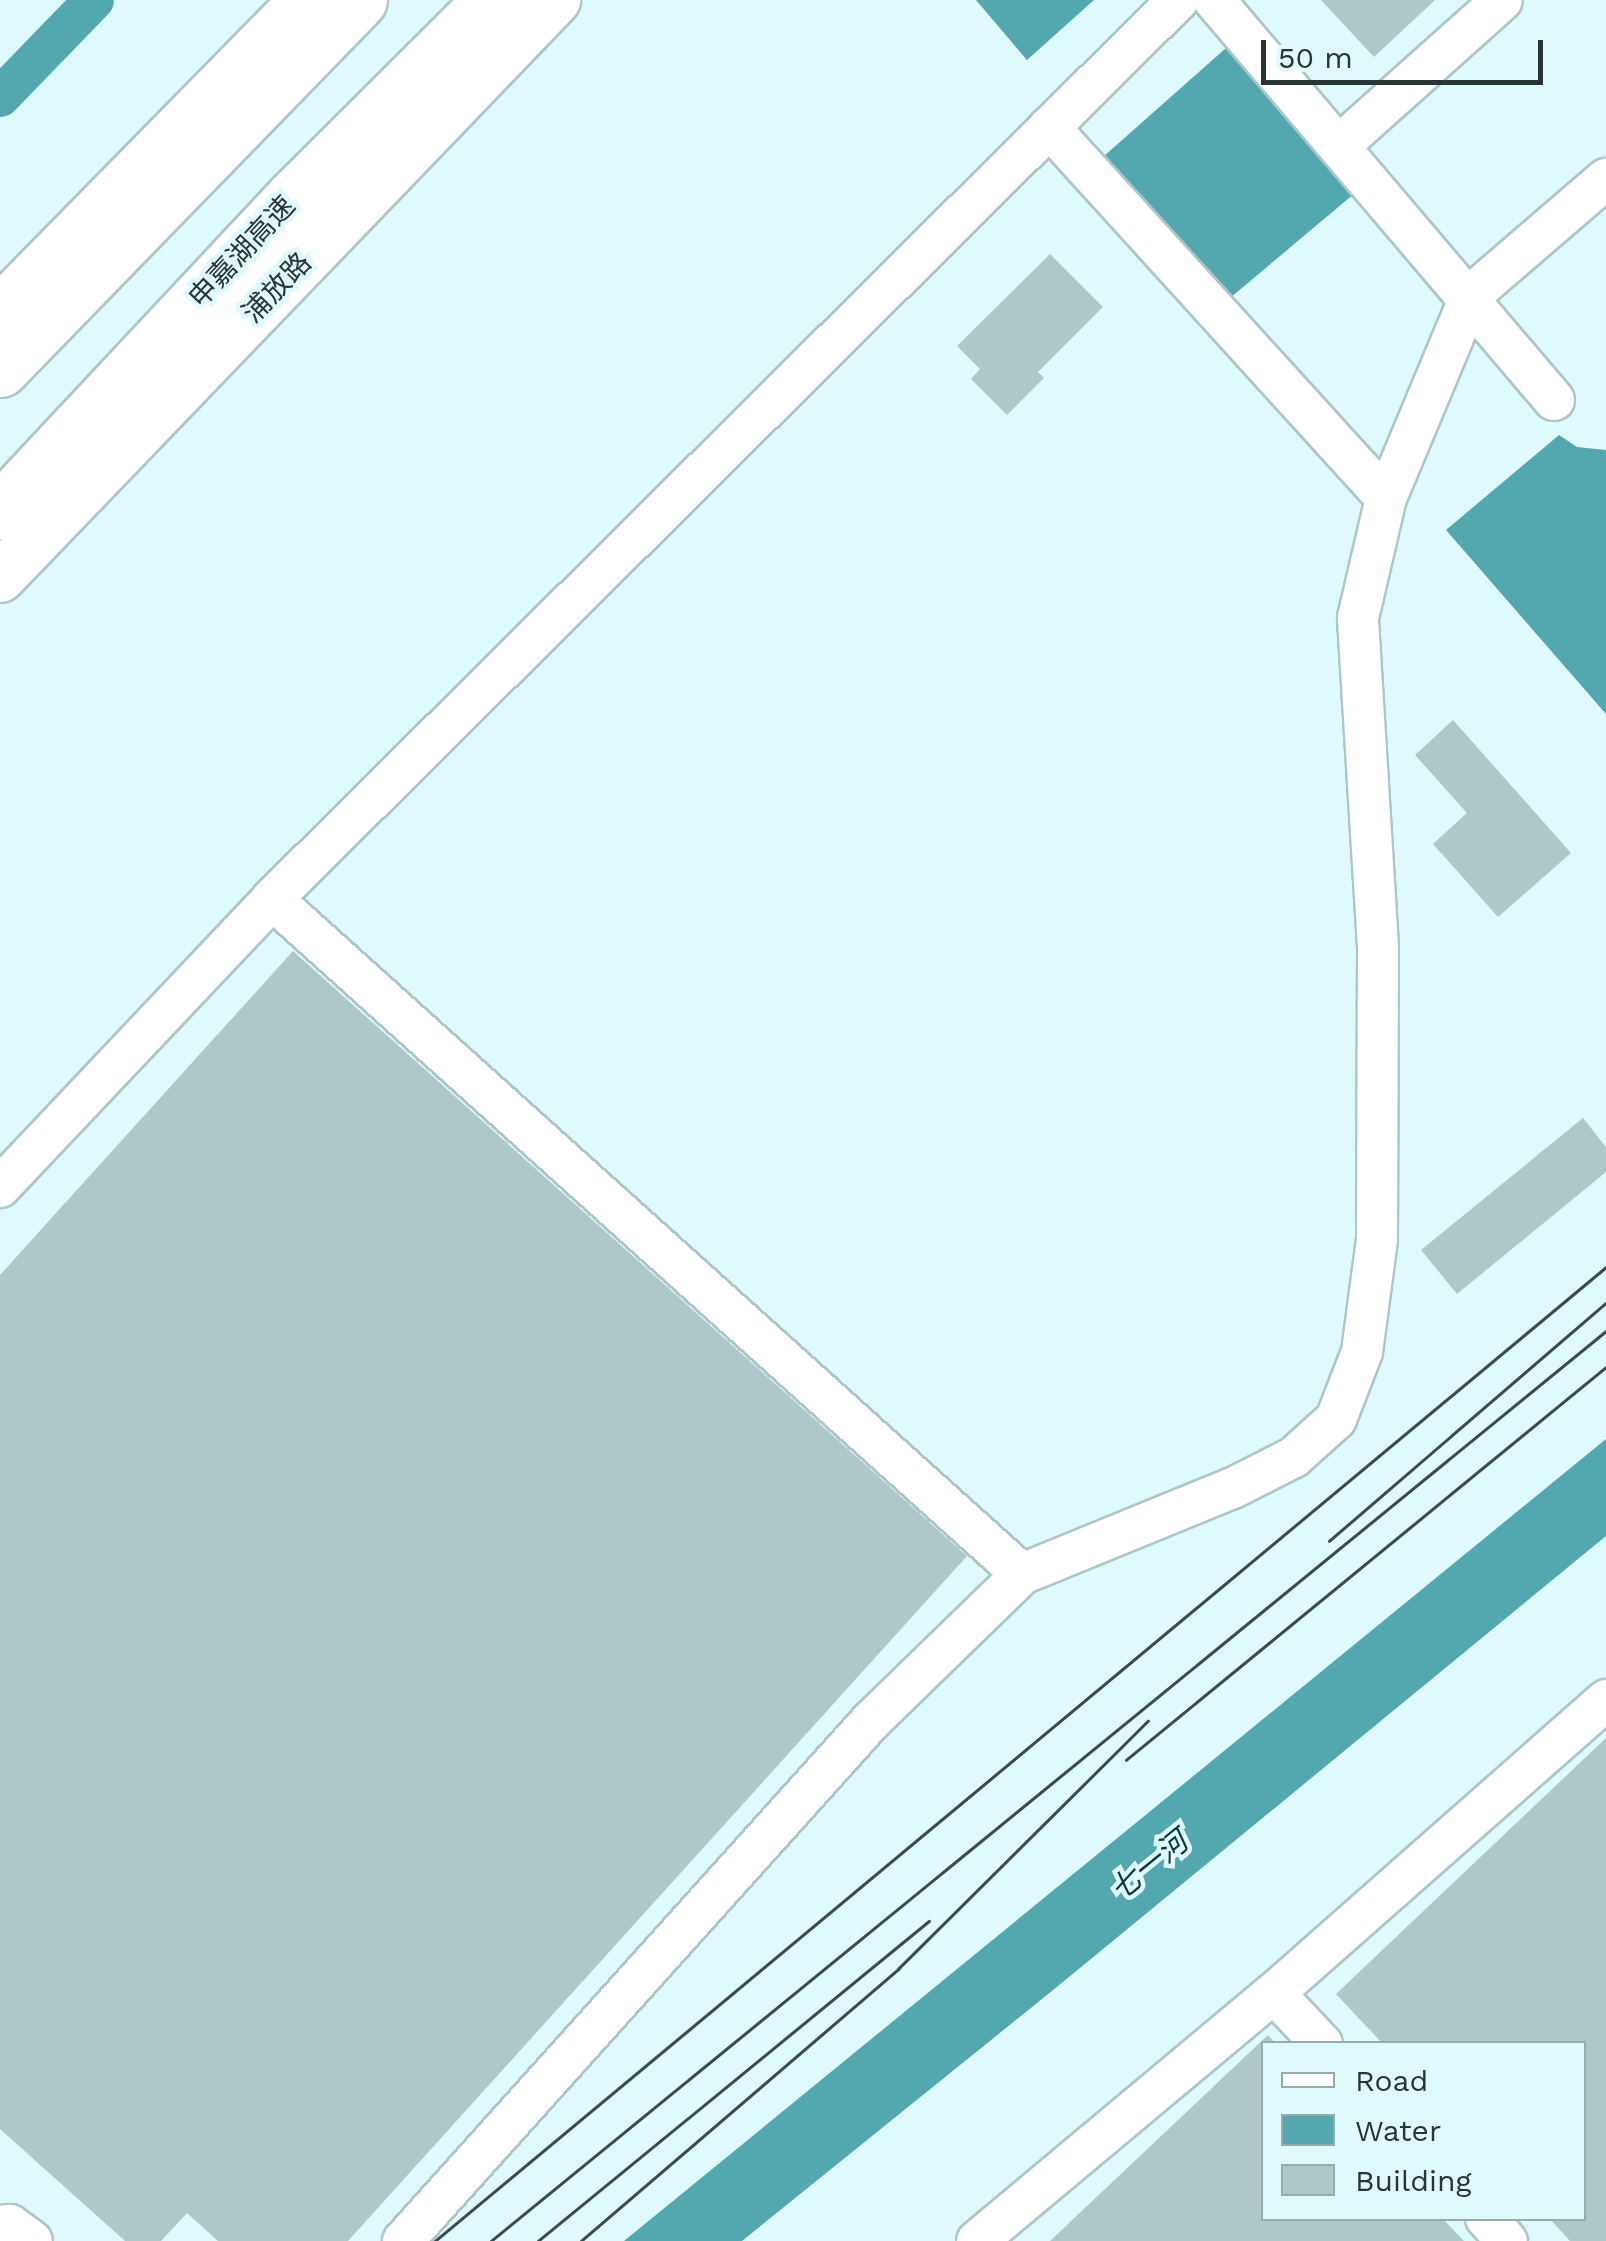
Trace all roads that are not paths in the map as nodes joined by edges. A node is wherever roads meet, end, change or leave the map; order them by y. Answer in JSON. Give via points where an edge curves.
{"nodes":[{"id":1,"x":306,"y":0,"type":"edge"},
{"id":2,"x":359,"y":0,"type":"edge"},
{"id":3,"x":492,"y":0,"type":"edge"},
{"id":4,"x":555,"y":0,"type":"edge"},
{"id":5,"x":1178,"y":0,"type":"edge"},
{"id":6,"x":1214,"y":0,"type":"edge"},
{"id":7,"x":1502,"y":0,"type":"edge"},
{"id":8,"x":1050,"y":127,"type":"junction"},
{"id":9,"x":1340,"y":145,"type":"junction"},
{"id":10,"x":1606,"y":179,"type":"edge"},
{"id":11,"x":1471,"y":295,"type":"junction"},
{"id":12,"x":0,"y":311,"type":"edge"},
{"id":13,"x":0,"y":369,"type":"edge"},
{"id":14,"x":1554,"y":400,"type":"dead end"},
{"id":15,"x":1386,"y":498,"type":"junction"},
{"id":16,"x":0,"y":511,"type":"edge"},
{"id":17,"x":0,"y":577,"type":"edge"},
{"id":18,"x":272,"y":899,"type":"junction"},
{"id":19,"x":0,"y":1188,"type":"edge"},
{"id":20,"x":1022,"y":1574,"type":"junction"},
{"id":21,"x":1606,"y":1700,"type":"edge"},
{"id":22,"x":1274,"y":1993,"type":"junction"},
{"id":23,"x":1319,"y":2041,"type":"edge"},
{"id":24,"x":1489,"y":2221,"type":"edge"},
{"id":25,"x":0,"y":2226,"type":"edge"},
{"id":26,"x":32,"y":2241,"type":"edge"},
{"id":27,"x":404,"y":2241,"type":"edge"},
{"id":28,"x":977,"y":2241,"type":"edge"},
{"id":29,"x":1507,"y":2241,"type":"edge"}],
"edges":[{"from":1,"to":12,"type":"main road"},
{"from":2,"to":13,"type":"highway"},
{"from":3,"to":16,"type":"highway","name":"申嘉湖高速","via":[[293,198]]},
{"from":4,"to":17,"type":"main road","name":"浦放路"},
{"from":5,"to":8,"type":"lane"},
{"from":6,"to":9,"type":"lane"},
{"from":7,"to":9,"type":"lane"},
{"from":8,"to":15,"type":"lane"},
{"from":8,"to":18,"type":"lane"},
{"from":9,"to":11,"type":"lane"},
{"from":10,"to":11,"type":"lane"},
{"from":11,"to":14,"type":"lane"},
{"from":11,"to":15,"type":"lane"},
{"from":15,"to":20,"type":"lane","via":[[1358,618],[1378,947],[1377,1238],[1362,1352],[1336,1419],[1294,1456]]},
{"from":18,"to":19,"type":"lane"},
{"from":18,"to":20,"type":"lane"},
{"from":20,"to":27,"type":"lane","via":[[870,1722]]},
{"from":21,"to":22,"type":"lane"},
{"from":22,"to":23,"type":"lane"},
{"from":22,"to":28,"type":"lane"},
{"from":24,"to":29,"type":"lane"},
{"from":25,"to":26,"type":"lane"}]}
